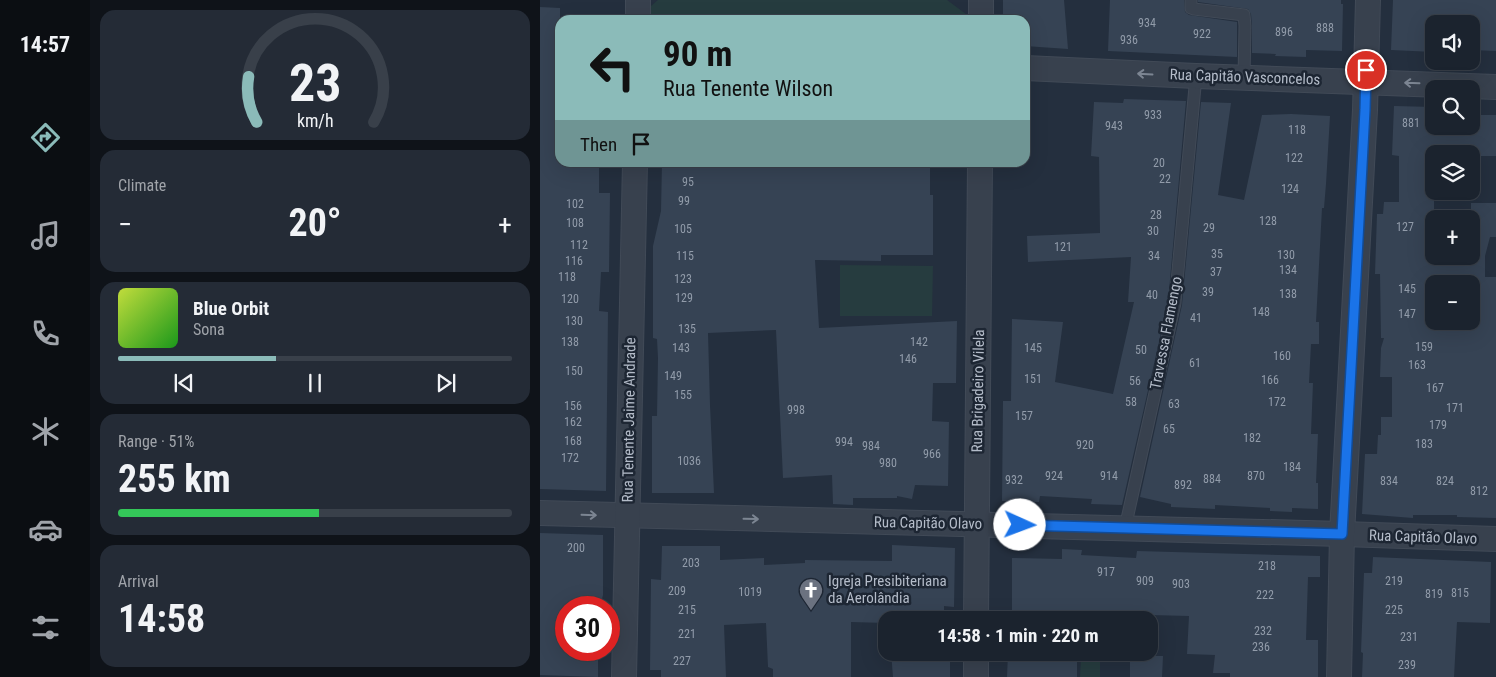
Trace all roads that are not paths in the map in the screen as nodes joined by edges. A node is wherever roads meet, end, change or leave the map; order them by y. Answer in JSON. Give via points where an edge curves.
{"nodes":[{"id":1,"x":638,"y":0,"type":"edge"},
{"id":2,"x":981,"y":0,"type":"edge"},
{"id":3,"x":1191,"y":0,"type":"edge"},
{"id":4,"x":1368,"y":0,"type":"edge"},
{"id":5,"x":638,"y":15,"type":"edge"},
{"id":6,"x":981,"y":15,"type":"edge"},
{"id":7,"x":1030,"y":68,"type":"edge"},
{"id":8,"x":1196,"y":76,"type":"junction"},
{"id":9,"x":1244,"y":78,"type":"junction"},
{"id":10,"x":1365,"y":82,"type":"junction"},
{"id":11,"x":1496,"y":86,"type":"edge"},
{"id":12,"x":635,"y":167,"type":"edge"},
{"id":13,"x":980,"y":167,"type":"edge"},
{"id":14,"x":540,"y":513,"type":"edge"},
{"id":15,"x":627,"y":516,"type":"junction"},
{"id":16,"x":977,"y":524,"type":"junction"},
{"id":17,"x":1125,"y":528,"type":"junction"},
{"id":18,"x":1342,"y":534,"type":"junction"},
{"id":19,"x":1496,"y":539,"type":"edge"},
{"id":20,"x":976,"y":611,"type":"edge"},
{"id":21,"x":976,"y":661,"type":"edge"},
{"id":22,"x":624,"y":677,"type":"edge"},
{"id":23,"x":976,"y":677,"type":"edge"},
{"id":24,"x":1339,"y":677,"type":"edge"}],
"edges":[{"from":1,"to":5,"type":"street"},
{"from":2,"to":6,"type":"street"},
{"from":3,"to":9,"type":"lane","via":[[1191,8],[1194,9],[1244,16]]},
{"from":4,"to":10,"type":"street"},
{"from":8,"to":7,"type":"street","name":"Rua Capitão Vasconcelos","one_way":true},
{"from":8,"to":9,"type":"street","name":"Rua Capitão Vasconcelos"},
{"from":8,"to":17,"type":"lane","name":"Travessa Flamengo","via":[[1175,302]]},
{"from":9,"to":10,"type":"street","name":"Rua Capitão Vasconcelos"},
{"from":11,"to":10,"type":"street","name":"Rua Capitão Vasconcelos","one_way":true},
{"from":10,"to":18,"type":"street"},
{"from":12,"to":15,"type":"street","name":"Rua Tenente Jaime Andrade"},
{"from":13,"to":16,"type":"street","name":"Rua Brigadeiro Vilela"},
{"from":14,"to":15,"type":"street","name":"Rua Capitão Olavo","one_way":true},
{"from":15,"to":16,"type":"street","name":"Rua Capitão Olavo","one_way":true},
{"from":15,"to":22,"type":"street","name":"Rua Tenente Jaime Andrade"},
{"from":16,"to":17,"type":"street","name":"Rua Capitão Olavo"},
{"from":16,"to":20,"type":"street","name":"Rua Brigadeiro Vilela"},
{"from":17,"to":18,"type":"street","name":"Rua Capitão Olavo"},
{"from":18,"to":19,"type":"street","name":"Rua Capitão Olavo"},
{"from":18,"to":24,"type":"street"},
{"from":21,"to":23,"type":"street"}]}
